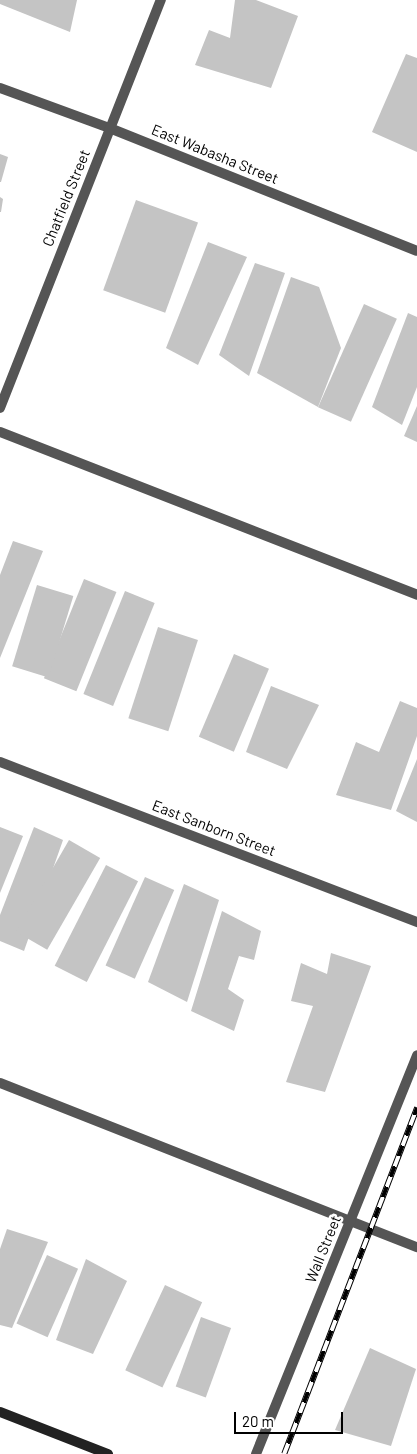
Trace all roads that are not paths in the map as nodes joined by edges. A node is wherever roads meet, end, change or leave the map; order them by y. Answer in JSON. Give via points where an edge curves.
{"nodes":[{"id":1,"x":162,"y":0,"type":"edge"},
{"id":2,"x":0,"y":88,"type":"edge"},
{"id":3,"x":112,"y":129,"type":"junction"},
{"id":4,"x":417,"y":251,"type":"edge"},
{"id":5,"x":0,"y":408,"type":"edge"},
{"id":6,"x":0,"y":432,"type":"edge"},
{"id":7,"x":417,"y":595,"type":"edge"},
{"id":8,"x":0,"y":762,"type":"edge"},
{"id":9,"x":417,"y":922,"type":"edge"},
{"id":10,"x":417,"y":1055,"type":"edge"},
{"id":11,"x":0,"y":1083,"type":"edge"},
{"id":12,"x":350,"y":1221,"type":"junction"},
{"id":13,"x":417,"y":1247,"type":"edge"},
{"id":14,"x":0,"y":1412,"type":"edge"},
{"id":15,"x":108,"y":1454,"type":"edge"},
{"id":16,"x":256,"y":1454,"type":"edge"}],
"edges":[{"from":1,"to":3,"type":"street","name":"Chatfield Street"},
{"from":2,"to":3,"type":"street","name":"East Wabasha Street"},
{"from":3,"to":4,"type":"street","name":"East Wabasha Street"},
{"from":3,"to":5,"type":"street","name":"Chatfield Street"},
{"from":6,"to":7,"type":"street"},
{"from":8,"to":9,"type":"street","name":"East Sanborn Street"},
{"from":10,"to":12,"type":"street","name":"Wall Street"},
{"from":11,"to":12,"type":"street"},
{"from":12,"to":13,"type":"street"},
{"from":12,"to":16,"type":"street","name":"Wall Street"},
{"from":14,"to":15,"type":"street"}]}
